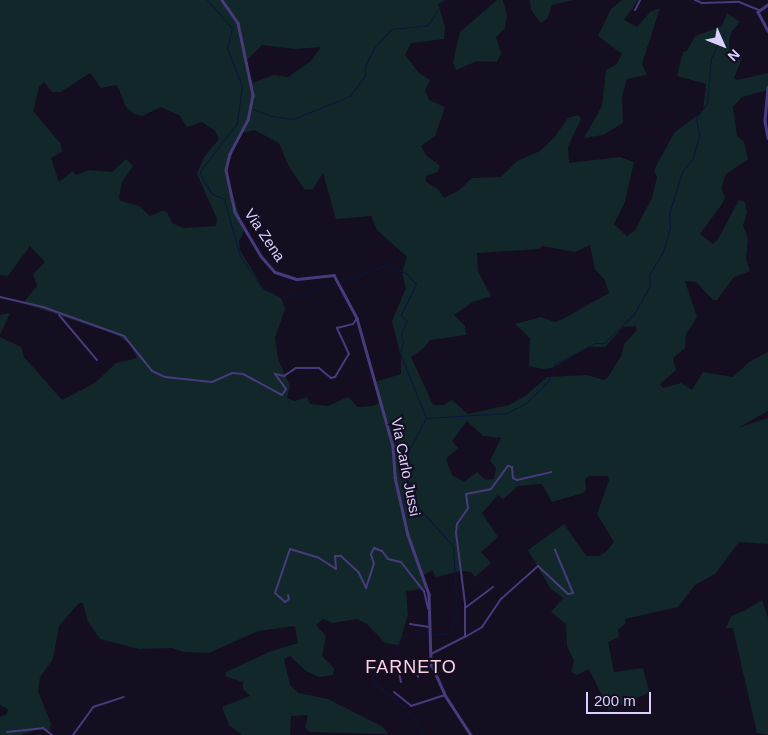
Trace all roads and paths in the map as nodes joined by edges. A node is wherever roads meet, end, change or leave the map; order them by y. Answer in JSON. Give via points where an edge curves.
{"nodes":[{"id":1,"x":222,"y":0,"type":"edge"},
{"id":2,"x":640,"y":0,"type":"edge"},
{"id":3,"x":695,"y":0,"type":"edge"},
{"id":4,"x":768,"y":5,"type":"edge"},
{"id":5,"x":635,"y":10,"type":"dead end"},
{"id":6,"x":759,"y":10,"type":"junction"},
{"id":7,"x":768,"y":31,"type":"edge"},
{"id":8,"x":768,"y":87,"type":"edge"},
{"id":9,"x":768,"y":138,"type":"edge"},
{"id":10,"x":340,"y":284,"type":"joint"},
{"id":11,"x":0,"y":297,"type":"edge"},
{"id":12,"x":59,"y":315,"type":"junction"},
{"id":13,"x":357,"y":318,"type":"junction"},
{"id":14,"x":97,"y":360,"type":"dead end"},
{"id":15,"x":551,"y":472,"type":"dead end"},
{"id":16,"x":555,"y":550,"type":"dead end"},
{"id":17,"x":493,"y":587,"type":"dead end"},
{"id":18,"x":288,"y":595,"type":"dead end"},
{"id":19,"x":465,"y":608,"type":"junction"},
{"id":20,"x":430,"y":610,"type":"junction"},
{"id":21,"x":410,"y":624,"type":"dead end"},
{"id":22,"x":429,"y":629,"type":"junction"},
{"id":23,"x":465,"y":637,"type":"junction"},
{"id":24,"x":430,"y":655,"type":"junction"},
{"id":25,"x":416,"y":666,"type":"junction"},
{"id":26,"x":432,"y":666,"type":"junction"},
{"id":27,"x":418,"y":677,"type":"dead end"},
{"id":28,"x":401,"y":682,"type":"dead end"},
{"id":29,"x":394,"y":692,"type":"dead end"},
{"id":30,"x":444,"y":695,"type":"junction"},
{"id":31,"x":123,"y":697,"type":"dead end"},
{"id":32,"x":7,"y":732,"type":"dead end"},
{"id":33,"x":52,"y":735,"type":"edge"},
{"id":34,"x":73,"y":735,"type":"edge"},
{"id":35,"x":471,"y":735,"type":"edge"}],
"edges":[{"from":1,"to":10,"type":"street","name":"Via Zena","via":[[238,23],[253,95],[248,120],[230,154],[226,170],[235,212],[275,272],[297,280],[334,275]]},
{"from":2,"to":5,"type":"street"},
{"from":3,"to":6,"type":"street","via":[[702,3],[740,2]]},
{"from":4,"to":6,"type":"street"},
{"from":6,"to":7,"type":"street"},
{"from":8,"to":9,"type":"street","via":[[765,121]]},
{"from":10,"to":13,"type":"street","name":"Via Carlo Jussi"},
{"from":11,"to":12,"type":"street"},
{"from":12,"to":13,"type":"street","via":[[124,336],[152,371],[166,377],[212,382],[232,374],[243,374],[282,395],[286,389],[275,374],[284,376],[296,368],[319,368],[331,378],[335,377],[348,361],[349,354],[337,328],[353,324]]},
{"from":12,"to":14,"type":"street"},
{"from":13,"to":20,"type":"street","name":"Via Carlo Jussi","via":[[393,446],[395,477],[408,535],[429,594]]},
{"from":15,"to":19,"type":"street","via":[[517,480],[508,466],[492,489],[466,494],[468,508],[457,523],[456,533]]},
{"from":16,"to":23,"type":"street","via":[[573,593],[568,594],[538,566],[500,599],[482,627]]},
{"from":17,"to":19,"type":"street"},
{"from":18,"to":20,"type":"street","via":[[285,602],[274,593],[290,549],[319,558],[336,569],[335,556],[341,556],[359,573],[366,588],[374,564],[374,548],[382,551],[388,559],[401,562],[424,591],[426,606]]},
{"from":19,"to":23,"type":"street"},
{"from":20,"to":22,"type":"street","name":"Via Carlo Jussi"},
{"from":21,"to":22,"type":"street"},
{"from":22,"to":24,"type":"street","name":"Via Carlo Jussi"},
{"from":23,"to":24,"type":"street"},
{"from":24,"to":26,"type":"street","name":"Via Carlo Jussi"},
{"from":25,"to":26,"type":"street"},
{"from":25,"to":27,"type":"street"},
{"from":25,"to":28,"type":"street","via":[[406,667],[406,671],[399,674]]},
{"from":26,"to":30,"type":"street","name":"Via Carlo Jussi"},
{"from":29,"to":30,"type":"street","via":[[411,706]]},
{"from":30,"to":35,"type":"street","name":"Via Carlo Jussi"},
{"from":31,"to":34,"type":"street","via":[[93,707]]},
{"from":32,"to":33,"type":"street","via":[[43,728]]}]}
